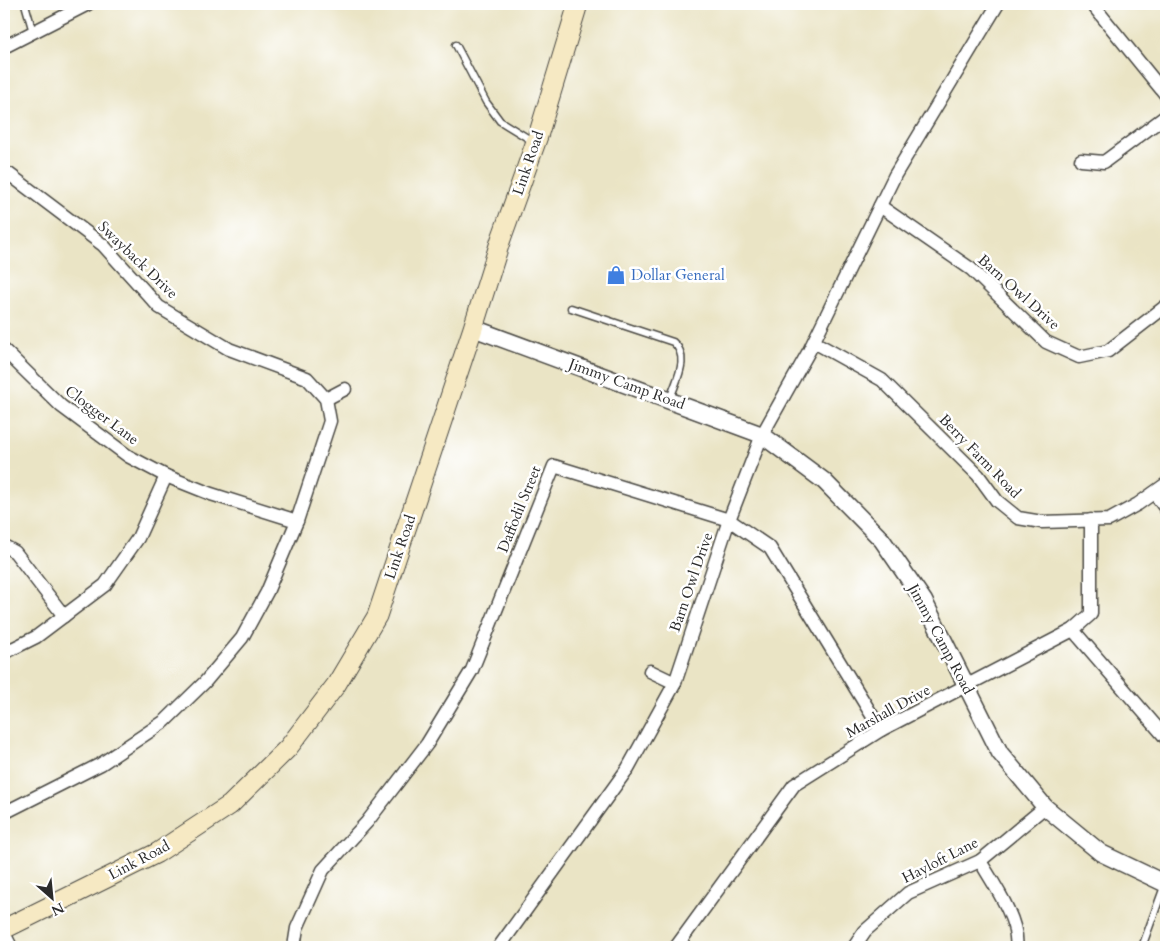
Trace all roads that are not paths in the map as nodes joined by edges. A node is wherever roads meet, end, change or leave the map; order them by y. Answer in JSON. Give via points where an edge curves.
{"nodes":[{"id":1,"x":25,"y":4,"type":"edge"},
{"id":2,"x":88,"y":4,"type":"edge"},
{"id":3,"x":578,"y":4,"type":"edge"},
{"id":4,"x":998,"y":4,"type":"edge"},
{"id":5,"x":1092,"y":4,"type":"edge"},
{"id":6,"x":34,"y":32,"type":"junction"},
{"id":7,"x":456,"y":45,"type":"dead end"},
{"id":8,"x":4,"y":47,"type":"edge"},
{"id":9,"x":1166,"y":94,"type":"edge"},
{"id":10,"x":1166,"y":116,"type":"edge"},
{"id":11,"x":536,"y":143,"type":"junction"},
{"id":12,"x":1081,"y":160,"type":"dead end"},
{"id":13,"x":4,"y":175,"type":"edge"},
{"id":14,"x":880,"y":206,"type":"junction"},
{"id":15,"x":1166,"y":306,"type":"edge"},
{"id":16,"x":571,"y":308,"type":"dead end"},
{"id":17,"x":473,"y":328,"type":"junction"},
{"id":18,"x":814,"y":342,"type":"junction"},
{"id":19,"x":4,"y":350,"type":"edge"},
{"id":20,"x":345,"y":389,"type":"dead end"},
{"id":21,"x":326,"y":399,"type":"junction"},
{"id":22,"x":670,"y":399,"type":"junction"},
{"id":23,"x":762,"y":435,"type":"junction"},
{"id":24,"x":166,"y":476,"type":"junction"},
{"id":25,"x":1166,"y":484,"type":"edge"},
{"id":26,"x":1154,"y":493,"type":"junction"},
{"id":27,"x":1166,"y":508,"type":"edge"},
{"id":28,"x":729,"y":520,"type":"junction"},
{"id":29,"x":1091,"y":520,"type":"junction"},
{"id":30,"x":297,"y":521,"type":"junction"},
{"id":31,"x":4,"y":546,"type":"edge"},
{"id":32,"x":64,"y":616,"type":"junction"},
{"id":33,"x":1073,"y":630,"type":"junction"},
{"id":34,"x":4,"y":653,"type":"edge"},
{"id":35,"x":650,"y":671,"type":"dead end"},
{"id":36,"x":674,"y":683,"type":"junction"},
{"id":37,"x":967,"y":687,"type":"junction"},
{"id":38,"x":882,"y":730,"type":"junction"},
{"id":39,"x":1166,"y":738,"type":"edge"},
{"id":40,"x":1046,"y":807,"type":"junction"},
{"id":41,"x":4,"y":813,"type":"edge"},
{"id":42,"x":980,"y":861,"type":"junction"},
{"id":43,"x":1166,"y":884,"type":"edge"},
{"id":44,"x":4,"y":928,"type":"edge"},
{"id":45,"x":4,"y":933,"type":"edge"},
{"id":46,"x":11,"y":947,"type":"edge"},
{"id":47,"x":294,"y":947,"type":"edge"},
{"id":48,"x":499,"y":947,"type":"edge"},
{"id":49,"x":676,"y":947,"type":"edge"},
{"id":50,"x":854,"y":947,"type":"edge"},
{"id":51,"x":1016,"y":947,"type":"edge"},
{"id":52,"x":1142,"y":947,"type":"edge"}],
"edges":[{"from":1,"to":6,"type":"lane"},
{"from":2,"to":6,"type":"street"},
{"from":3,"to":11,"type":"main road","name":"Link Road"},
{"from":4,"to":14,"type":"street","name":"Barn Owl Drive"},
{"from":5,"to":9,"type":"street"},
{"from":6,"to":8,"type":"street"},
{"from":7,"to":11,"type":"lane","via":[[486,102],[500,121]]},
{"from":10,"to":12,"type":"street","via":[[1104,162]]},
{"from":11,"to":17,"type":"main road","name":"Link Road"},
{"from":13,"to":21,"type":"street","name":"Swayback Drive","via":[[9,174],[102,245],[159,307],[229,349],[307,378]]},
{"from":14,"to":15,"type":"street","name":"Barn Owl Drive","via":[[971,269],[1046,342],[1079,357],[1108,351]]},
{"from":14,"to":18,"type":"street","name":"Barn Owl Drive"},
{"from":16,"to":22,"type":"lane","via":[[673,342],[682,352],[682,361]]},
{"from":17,"to":22,"type":"street","name":"Jimmy Camp Road"},
{"from":17,"to":44,"type":"main road","name":"Link Road","via":[[377,616],[336,685],[288,748],[230,805],[157,853]]},
{"from":18,"to":23,"type":"street","name":"Barn Owl Drive"},
{"from":18,"to":29,"type":"street","name":"Berry Farm Road","via":[[882,380],[978,475],[997,501],[1018,518],[1042,522]]},
{"from":19,"to":24,"type":"street","name":"Clogger Lane","via":[[60,406],[128,456]]},
{"from":20,"to":21,"type":"street"},
{"from":21,"to":30,"type":"street","via":[[330,421]]},
{"from":22,"to":23,"type":"street","name":"Jimmy Camp Road"},
{"from":23,"to":28,"type":"street","name":"Barn Owl Drive"},
{"from":23,"to":37,"type":"street","name":"Jimmy Camp Road","via":[[824,481],[882,540],[924,601]]},
{"from":24,"to":30,"type":"street","name":"Clogger Lane"},
{"from":24,"to":32,"type":"street","via":[[138,538],[105,585]]},
{"from":25,"to":26,"type":"street","name":"Berry Farm Road"},
{"from":26,"to":27,"type":"street"},
{"from":26,"to":29,"type":"street","name":"Berry Farm Road","via":[[1110,520]]},
{"from":28,"to":36,"type":"street","name":"Barn Owl Drive"},
{"from":28,"to":38,"type":"street","name":"Daffodil Street","via":[[770,548]]},
{"from":28,"to":47,"type":"street","name":"Daffodil Street","via":[[554,466],[472,670],[427,744],[367,822],[324,870],[296,928]]},
{"from":29,"to":33,"type":"street","name":"Marshall Drive","via":[[1091,614]]},
{"from":30,"to":41,"type":"street","via":[[267,592],[242,638],[205,682],[165,721],[100,764]]},
{"from":31,"to":32,"type":"street","via":[[15,552]]},
{"from":32,"to":34,"type":"street","via":[[36,637]]},
{"from":33,"to":37,"type":"street","name":"Marshall Drive"},
{"from":33,"to":39,"type":"street"},
{"from":35,"to":36,"type":"street"},
{"from":36,"to":48,"type":"street","name":"Barn Owl Drive","via":[[628,768]]},
{"from":37,"to":38,"type":"street","name":"Marshall Drive"},
{"from":37,"to":40,"type":"street","name":"Jimmy Camp Road","via":[[1000,753]]},
{"from":38,"to":49,"type":"street","name":"Marshall Drive","via":[[794,785]]},
{"from":40,"to":42,"type":"street","name":"Hayloft Lane"},
{"from":40,"to":43,"type":"street","name":"Jimmy Camp Road","via":[[1101,853]]},
{"from":42,"to":50,"type":"street","name":"Hayloft Lane","via":[[908,893],[866,930]]},
{"from":42,"to":51,"type":"street","via":[[1004,903],[1017,940]]},
{"from":43,"to":52,"type":"lane"},
{"from":45,"to":46,"type":"street"}]}
